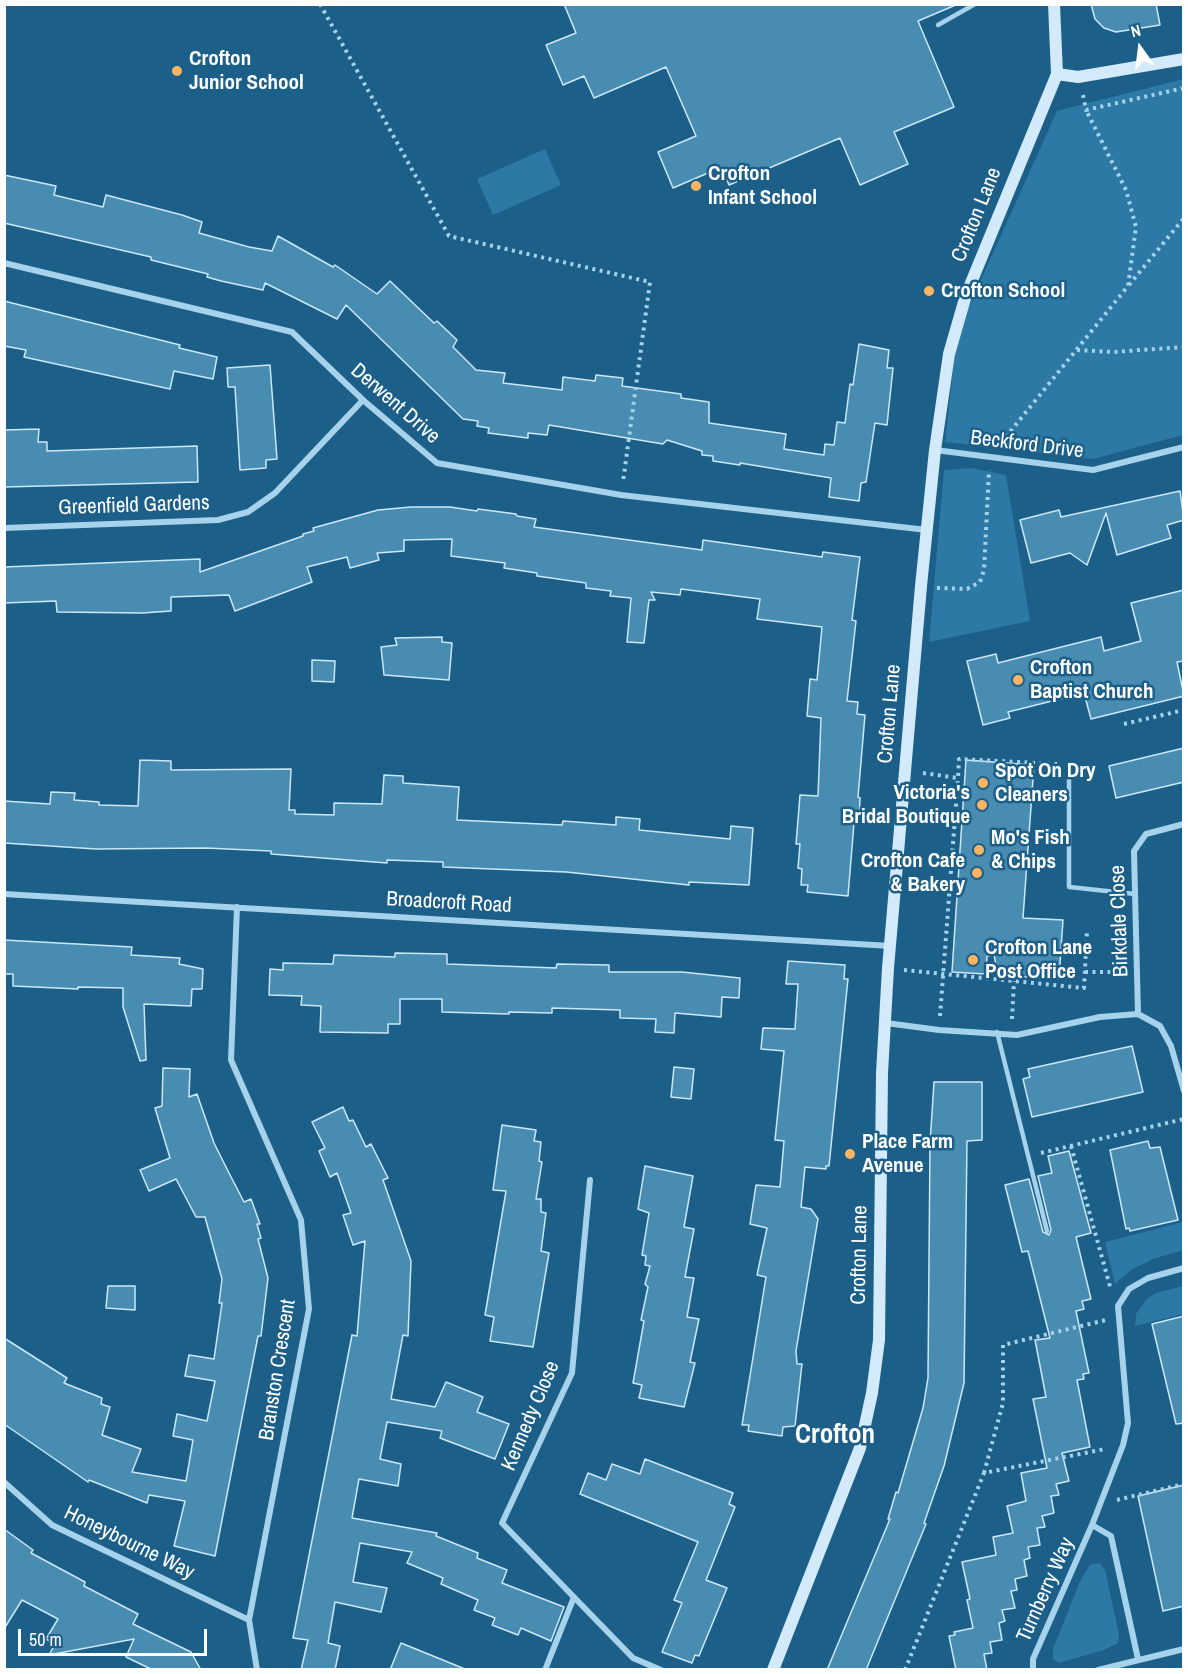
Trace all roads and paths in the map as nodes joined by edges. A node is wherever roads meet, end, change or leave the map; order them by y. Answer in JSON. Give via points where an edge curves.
{"nodes":[{"id":1,"x":321,"y":4,"type":"edge"},
{"id":2,"x":975,"y":4,"type":"edge"},
{"id":3,"x":1054,"y":4,"type":"edge"},
{"id":4,"x":938,"y":25,"type":"dead end"},
{"id":5,"x":1184,"y":59,"type":"edge"},
{"id":6,"x":1057,"y":74,"type":"junction"},
{"id":7,"x":1078,"y":77,"type":"junction"},
{"id":8,"x":1184,"y":88,"type":"edge"},
{"id":9,"x":1086,"y":110,"type":"junction"},
{"id":10,"x":1184,"y":218,"type":"edge"},
{"id":11,"x":4,"y":263,"type":"edge"},
{"id":12,"x":1128,"y":285,"type":"junction"},
{"id":13,"x":1184,"y":347,"type":"edge"},
{"id":14,"x":1076,"y":350,"type":"junction"},
{"id":15,"x":363,"y":400,"type":"junction"},
{"id":16,"x":1184,"y":447,"type":"edge"},
{"id":17,"x":935,"y":450,"type":"junction"},
{"id":18,"x":990,"y":457,"type":"junction"},
{"id":19,"x":621,"y":495,"type":"junction"},
{"id":20,"x":4,"y":528,"type":"edge"},
{"id":21,"x":927,"y":530,"type":"junction"},
{"id":22,"x":921,"y":586,"type":"junction"},
{"id":23,"x":1184,"y":710,"type":"edge"},
{"id":24,"x":1124,"y":724,"type":"dead end"},
{"id":25,"x":1069,"y":765,"type":"joint"},
{"id":26,"x":905,"y":771,"type":"junction"},
{"id":27,"x":958,"y":778,"type":"junction"},
{"id":28,"x":1184,"y":824,"type":"edge"},
{"id":29,"x":895,"y":878,"type":"junction"},
{"id":30,"x":950,"y":885,"type":"junction"},
{"id":31,"x":4,"y":894,"type":"edge"},
{"id":32,"x":1135,"y":894,"type":"junction"},
{"id":33,"x":237,"y":907,"type":"junction"},
{"id":34,"x":1087,"y":931,"type":"dead end"},
{"id":35,"x":891,"y":946,"type":"junction"},
{"id":36,"x":888,"y":968,"type":"junction"},
{"id":37,"x":1085,"y":972,"type":"junction"},
{"id":38,"x":1138,"y":972,"type":"junction"},
{"id":39,"x":943,"y":975,"type":"junction"},
{"id":40,"x":1014,"y":981,"type":"junction"},
{"id":41,"x":1138,"y":1014,"type":"junction"},
{"id":42,"x":886,"y":1023,"type":"junction"},
{"id":43,"x":939,"y":1030,"type":"junction"},
{"id":44,"x":997,"y":1032,"type":"junction"},
{"id":45,"x":1011,"y":1035,"type":"junction"},
{"id":46,"x":1184,"y":1091,"type":"edge"},
{"id":47,"x":1184,"y":1119,"type":"edge"},
{"id":48,"x":1071,"y":1146,"type":"junction"},
{"id":49,"x":1027,"y":1156,"type":"junction"},
{"id":50,"x":590,"y":1180,"type":"dead end"},
{"id":51,"x":1047,"y":1231,"type":"dead end"},
{"id":52,"x":1184,"y":1268,"type":"edge"},
{"id":53,"x":1122,"y":1299,"type":"junction"},
{"id":54,"x":1119,"y":1317,"type":"junction"},
{"id":55,"x":1123,"y":1445,"type":"junction"},
{"id":56,"x":984,"y":1473,"type":"junction"},
{"id":57,"x":4,"y":1482,"type":"edge"},
{"id":58,"x":1184,"y":1484,"type":"edge"},
{"id":59,"x":1100,"y":1504,"type":"junction"},
{"id":60,"x":1092,"y":1525,"type":"junction"},
{"id":61,"x":574,"y":1597,"type":"junction"},
{"id":62,"x":249,"y":1620,"type":"junction"},
{"id":63,"x":1184,"y":1649,"type":"edge"},
{"id":64,"x":1138,"y":1659,"type":"junction"},
{"id":65,"x":257,"y":1670,"type":"edge"},
{"id":66,"x":545,"y":1670,"type":"edge"},
{"id":67,"x":661,"y":1670,"type":"edge"},
{"id":68,"x":773,"y":1670,"type":"edge"},
{"id":69,"x":905,"y":1670,"type":"edge"},
{"id":70,"x":1033,"y":1670,"type":"edge"},
{"id":71,"x":1098,"y":1670,"type":"edge"}],
"edges":[{"from":1,"to":19,"type":"path","via":[[449,236],[650,282]]},
{"from":2,"to":4,"type":"lane"},
{"from":3,"to":6,"type":"street"},
{"from":5,"to":7,"type":"street"},
{"from":6,"to":7,"type":"street"},
{"from":6,"to":17,"type":"street","name":"Crofton Lane","via":[[966,295],[950,354]]},
{"from":7,"to":9,"type":"path"},
{"from":8,"to":9,"type":"path"},
{"from":9,"to":12,"type":"path","via":[[1126,190],[1136,227]]},
{"from":10,"to":12,"type":"path"},
{"from":11,"to":15,"type":"street","name":"Derwent Drive","via":[[292,332]]},
{"from":12,"to":14,"type":"path"},
{"from":13,"to":14,"type":"path","via":[[1113,352]]},
{"from":14,"to":18,"type":"path"},
{"from":15,"to":19,"type":"street","name":"Derwent Drive","via":[[437,464]]},
{"from":15,"to":20,"type":"street","name":"Greenfield Gardens","via":[[275,493],[248,512],[218,520]]},
{"from":16,"to":18,"type":"street","name":"Beckford Drive","via":[[1092,470]]},
{"from":17,"to":18,"type":"street","name":"Beckford Drive"},
{"from":17,"to":21,"type":"street","name":"Crofton Lane"},
{"from":18,"to":22,"type":"path","via":[[984,570],[980,582],[967,589]]},
{"from":19,"to":21,"type":"street","name":"Derwent Drive"},
{"from":21,"to":22,"type":"street","name":"Crofton Lane"},
{"from":22,"to":26,"type":"street","name":"Crofton Lane"},
{"from":23,"to":24,"type":"path"},
{"from":25,"to":27,"type":"path","via":[[959,759]]},
{"from":25,"to":32,"type":"lane","via":[[1069,888]]},
{"from":26,"to":27,"type":"path"},
{"from":26,"to":29,"type":"street","name":"Crofton Lane"},
{"from":27,"to":30,"type":"path"},
{"from":28,"to":32,"type":"street","name":"Birkdale Close","via":[[1146,834],[1134,851]]},
{"from":29,"to":30,"type":"path"},
{"from":29,"to":35,"type":"street","name":"Crofton Lane"},
{"from":30,"to":39,"type":"path"},
{"from":31,"to":33,"type":"street","name":"Broadcroft Road"},
{"from":32,"to":38,"type":"street","name":"Birkdale Close"},
{"from":33,"to":35,"type":"street","name":"Broadcroft Road"},
{"from":33,"to":62,"type":"street","name":"Branston Crescent","via":[[231,1060],[301,1220],[309,1309]]},
{"from":34,"to":37,"type":"path"},
{"from":35,"to":36,"type":"street","name":"Crofton Lane"},
{"from":36,"to":39,"type":"path"},
{"from":36,"to":42,"type":"street","name":"Crofton Lane"},
{"from":37,"to":38,"type":"path"},
{"from":37,"to":40,"type":"path","via":[[1084,987]]},
{"from":38,"to":41,"type":"street","name":"Birkdale Close"},
{"from":39,"to":40,"type":"path"},
{"from":39,"to":43,"type":"path"},
{"from":40,"to":45,"type":"path"},
{"from":41,"to":45,"type":"street","via":[[1100,1017]]},
{"from":41,"to":46,"type":"street","via":[[1160,1026],[1172,1046]]},
{"from":42,"to":43,"type":"street"},
{"from":42,"to":68,"type":"street","name":"Crofton Lane","via":[[879,1340],[872,1393],[860,1448]]},
{"from":43,"to":44,"type":"street"},
{"from":44,"to":45,"type":"street"},
{"from":44,"to":49,"type":"lane"},
{"from":47,"to":48,"type":"path"},
{"from":48,"to":49,"type":"path"},
{"from":48,"to":53,"type":"path","via":[[1111,1291]]},
{"from":49,"to":51,"type":"lane"},
{"from":50,"to":61,"type":"street","name":"Kennedy Close","via":[[572,1372],[502,1523]]},
{"from":52,"to":53,"type":"street","via":[[1148,1278],[1129,1289]]},
{"from":53,"to":54,"type":"street","name":"Turnberry Way"},
{"from":54,"to":55,"type":"street","name":"Turnberry Way","via":[[1128,1424]]},
{"from":54,"to":56,"type":"path","via":[[1003,1345],[1002,1403]]},
{"from":55,"to":56,"type":"path"},
{"from":55,"to":59,"type":"street","name":"Turnberry Way"},
{"from":56,"to":69,"type":"path"},
{"from":57,"to":62,"type":"street","name":"Honeybourne Way","via":[[52,1525]]},
{"from":58,"to":59,"type":"path"},
{"from":59,"to":60,"type":"street","name":"Turnberry Way"},
{"from":60,"to":64,"type":"street","name":"Turnberry Way","via":[[1111,1536]]},
{"from":60,"to":70,"type":"street","name":"Turnberry Way","via":[[1033,1659]]},
{"from":61,"to":66,"type":"street"},
{"from":61,"to":67,"type":"street","name":"Kennedy Close","via":[[633,1658]]},
{"from":62,"to":65,"type":"street","name":"Branston Crescent"},
{"from":63,"to":64,"type":"street"},
{"from":64,"to":71,"type":"street"}]}
